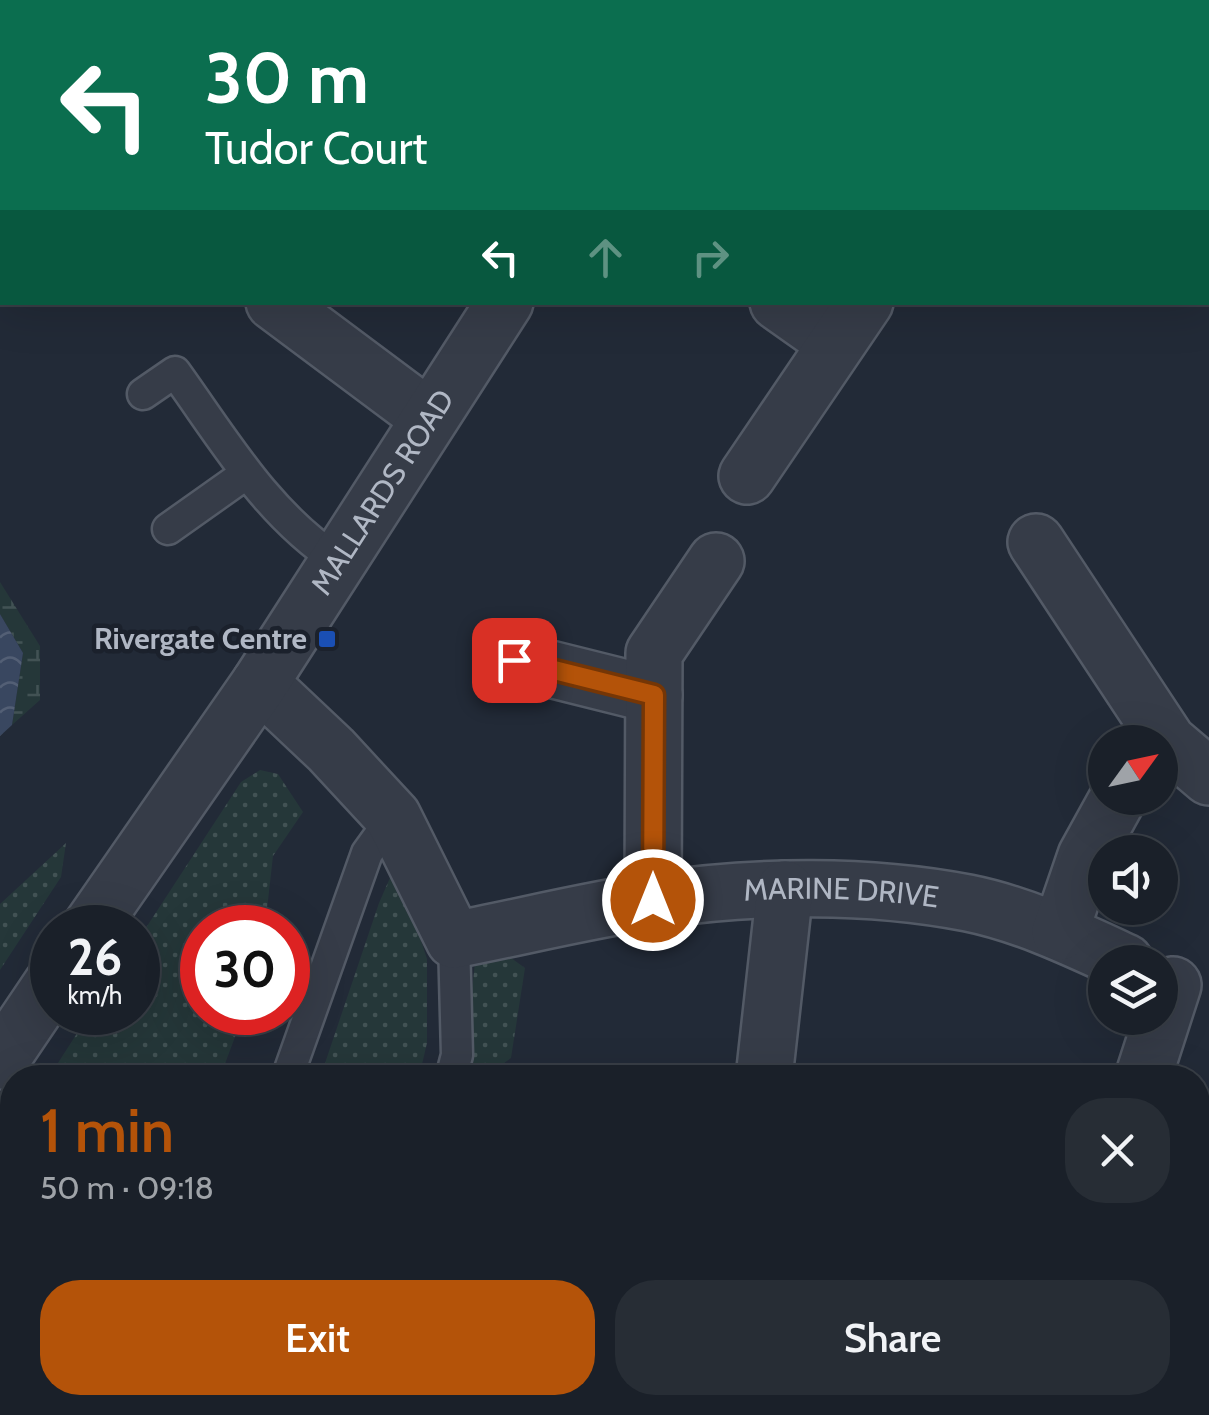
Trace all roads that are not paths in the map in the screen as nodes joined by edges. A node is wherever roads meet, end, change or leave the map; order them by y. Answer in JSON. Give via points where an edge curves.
{"nodes":[{"id":1,"x":278,"y":305,"type":"edge"},
{"id":2,"x":502,"y":305,"type":"edge"},
{"id":3,"x":788,"y":305,"type":"edge"},
{"id":4,"x":850,"y":323,"type":"edge"},
{"id":5,"x":143,"y":394,"type":"dead end"},
{"id":6,"x":428,"y":418,"type":"junction"},
{"id":7,"x":247,"y":473,"type":"junction"},
{"id":8,"x":747,"y":476,"type":"dead end"},
{"id":9,"x":168,"y":529,"type":"dead end"},
{"id":10,"x":1036,"y":542,"type":"dead end"},
{"id":11,"x":337,"y":560,"type":"junction"},
{"id":12,"x":716,"y":561,"type":"dead end"},
{"id":13,"x":514,"y":660,"type":"dead end"},
{"id":14,"x":260,"y":683,"type":"junction"},
{"id":15,"x":654,"y":695,"type":"junction"},
{"id":16,"x":1151,"y":725,"type":"edge"},
{"id":17,"x":1178,"y":756,"type":"edge"},
{"id":18,"x":1209,"y":777,"type":"edge"},
{"id":19,"x":1109,"y":815,"type":"edge"},
{"id":20,"x":394,"y":817,"type":"junction"},
{"id":21,"x":785,"y":889,"type":"junction"},
{"id":22,"x":653,"y":900,"type":"junction"},
{"id":23,"x":106,"y":905,"type":"edge"},
{"id":24,"x":1060,"y":932,"type":"junction"},
{"id":25,"x":454,"y":940,"type":"junction"},
{"id":26,"x":1088,"y":945,"type":"edge"},
{"id":27,"x":30,"y":1017,"type":"edge"},
{"id":28,"x":1154,"y":1035,"type":"edge"},
{"id":29,"x":0,"y":1061,"type":"edge"},
{"id":30,"x":292,"y":1065,"type":"edge"},
{"id":31,"x":454,"y":1065,"type":"edge"},
{"id":32,"x":765,"y":1065,"type":"edge"},
{"id":33,"x":1146,"y":1065,"type":"edge"}],
"edges":[{"from":1,"to":6,"type":"street"},
{"from":2,"to":6,"type":"street","name":"MALLARDS ROAD"},
{"from":3,"to":4,"type":"street"},
{"from":4,"to":8,"type":"street"},
{"from":5,"to":7,"type":"lane","via":[[176,372]]},
{"from":6,"to":11,"type":"street","name":"MALLARDS ROAD"},
{"from":7,"to":9,"type":"lane"},
{"from":7,"to":11,"type":"lane","via":[[280,515]]},
{"from":10,"to":16,"type":"street"},
{"from":11,"to":14,"type":"street","name":"MALLARDS ROAD"},
{"from":12,"to":15,"type":"street","via":[[654,653]]},
{"from":13,"to":15,"type":"street"},
{"from":14,"to":20,"type":"street"},
{"from":14,"to":23,"type":"street","name":"MALLARDS ROAD"},
{"from":15,"to":22,"type":"street"},
{"from":17,"to":18,"type":"street"},
{"from":19,"to":24,"type":"street","via":[[1086,856]]},
{"from":20,"to":25,"type":"street"},
{"from":20,"to":30,"type":"lane","via":[[367,853]]},
{"from":21,"to":22,"type":"street","name":"MARINE DRIVE"},
{"from":21,"to":24,"type":"street","name":"MARINE DRIVE","via":[[970,904]]},
{"from":21,"to":32,"type":"street"},
{"from":22,"to":25,"type":"street","name":"MARINE DRIVE"},
{"from":24,"to":26,"type":"street","name":"MARINE DRIVE"},
{"from":25,"to":31,"type":"lane"},
{"from":27,"to":29,"type":"street"},
{"from":28,"to":33,"type":"street"}]}
